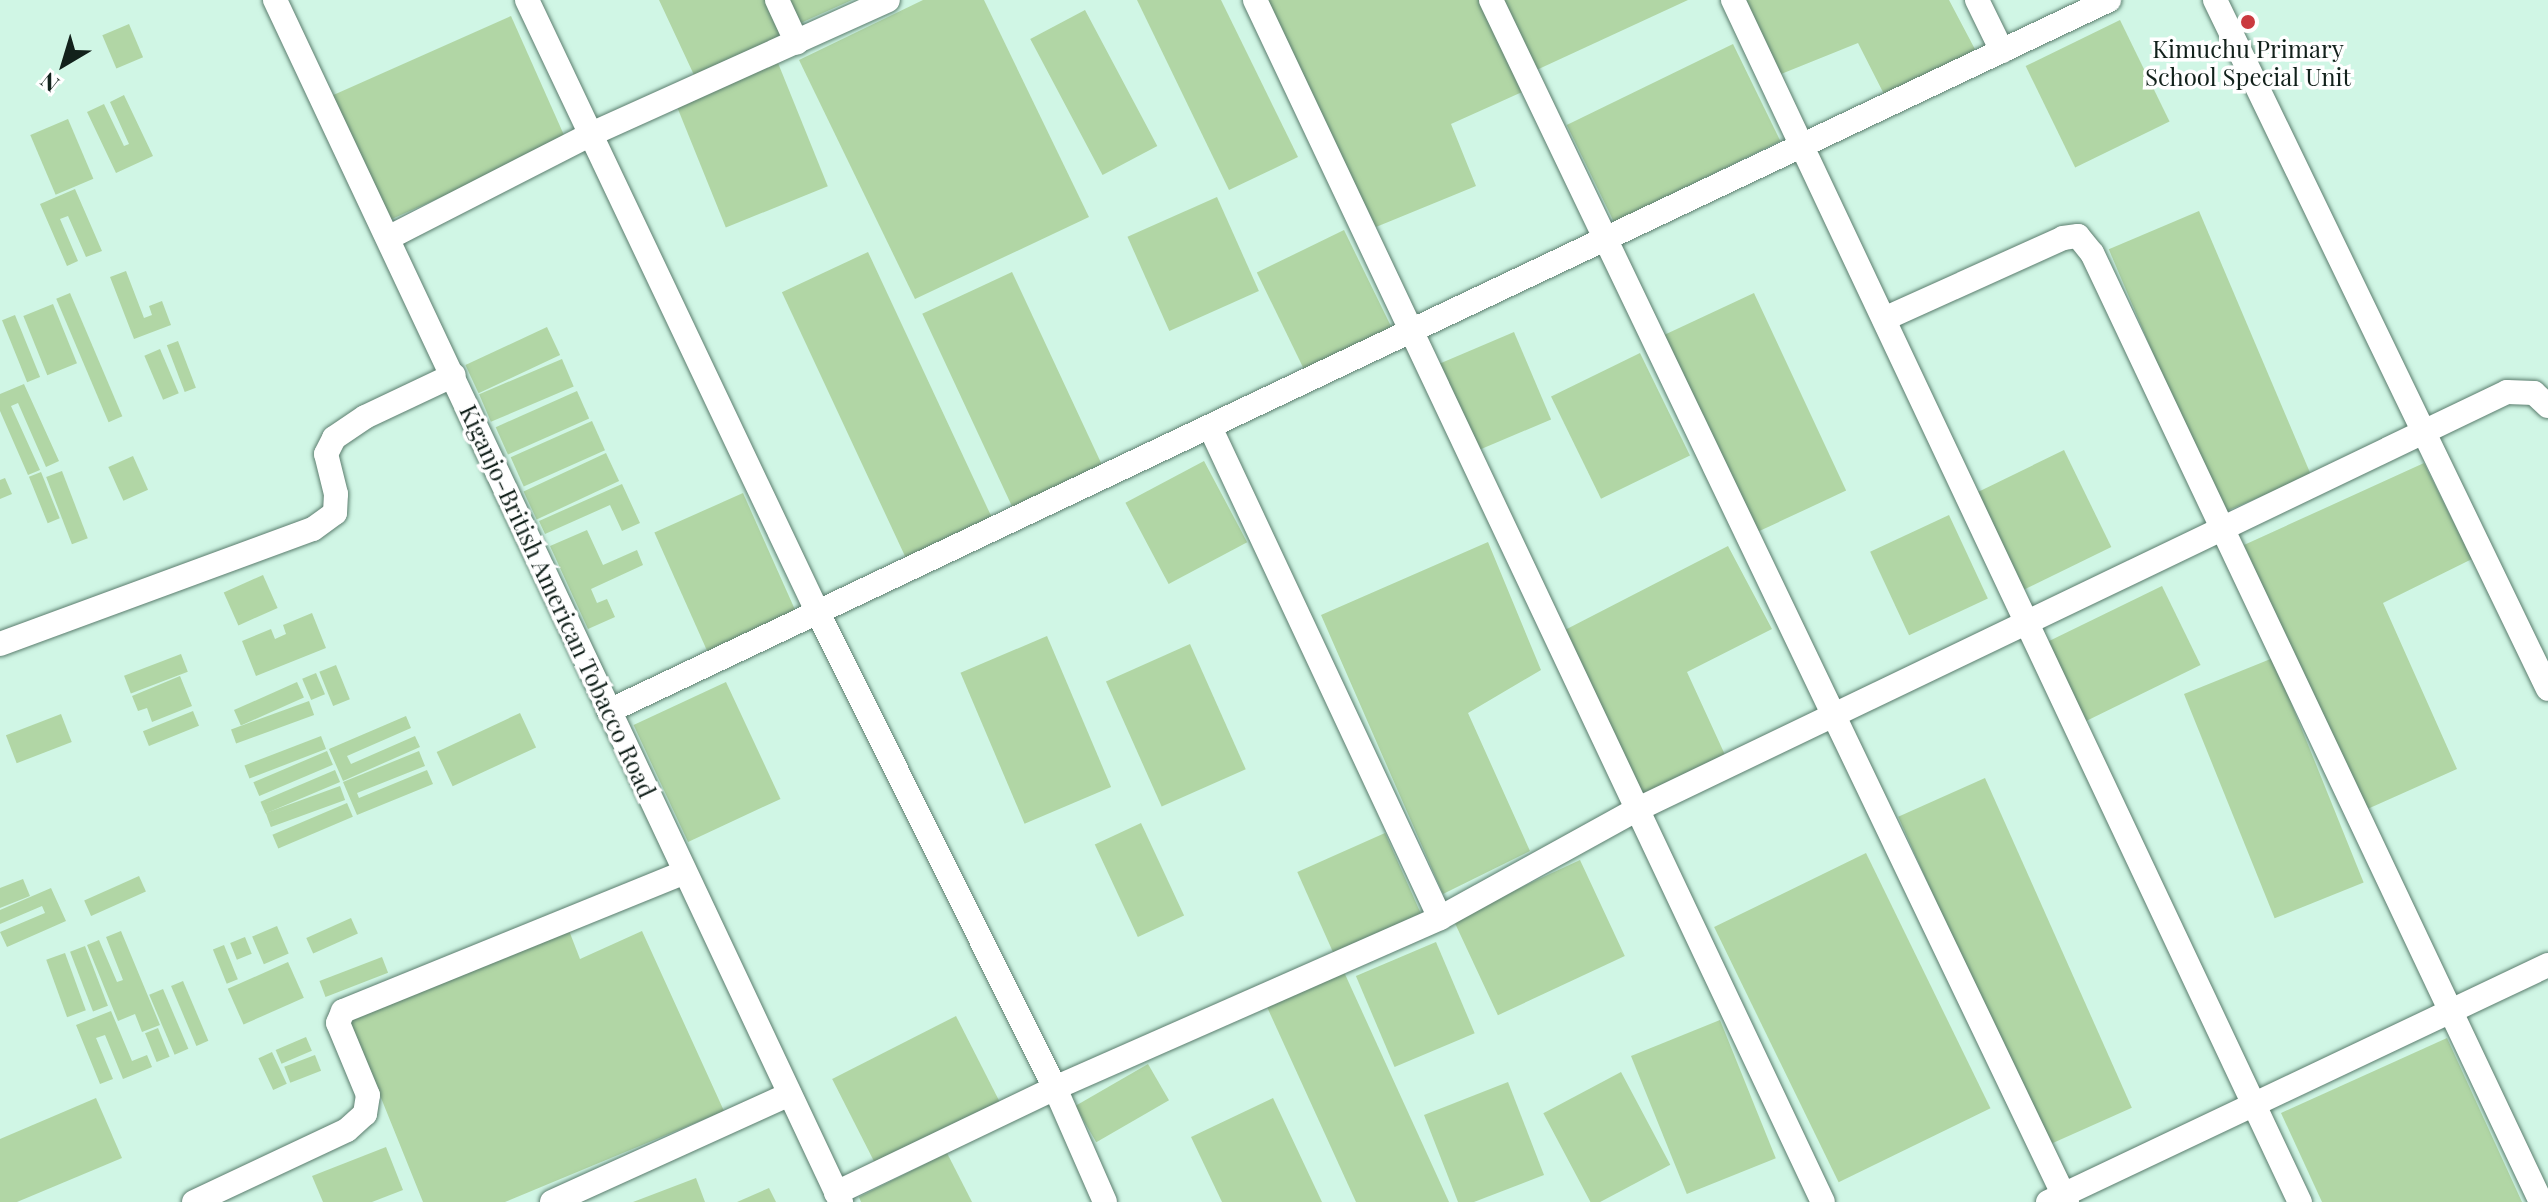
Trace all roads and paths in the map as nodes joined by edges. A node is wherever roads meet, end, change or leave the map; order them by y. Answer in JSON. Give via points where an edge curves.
{"nodes":[{"id":1,"x":275,"y":0,"type":"edge"},
{"id":2,"x":527,"y":0,"type":"edge"},
{"id":3,"x":777,"y":0,"type":"edge"},
{"id":4,"x":888,"y":0,"type":"edge"},
{"id":5,"x":1255,"y":0,"type":"edge"},
{"id":6,"x":1491,"y":0,"type":"edge"},
{"id":7,"x":1733,"y":0,"type":"edge"},
{"id":8,"x":1977,"y":0,"type":"edge"},
{"id":9,"x":2109,"y":0,"type":"edge"},
{"id":10,"x":2215,"y":0,"type":"edge"},
{"id":11,"x":797,"y":43,"type":"junction"},
{"id":12,"x":2002,"y":51,"type":"junction"},
{"id":13,"x":587,"y":136,"type":"junction"},
{"id":14,"x":1802,"y":145,"type":"junction"},
{"id":15,"x":390,"y":237,"type":"junction"},
{"id":16,"x":1605,"y":239,"type":"junction"},
{"id":17,"x":1884,"y":319,"type":"junction"},
{"id":18,"x":1410,"y":332,"type":"junction"},
{"id":19,"x":454,"y":375,"type":"junction"},
{"id":20,"x":2548,"y":406,"type":"edge"},
{"id":21,"x":1210,"y":427,"type":"junction"},
{"id":22,"x":2422,"y":431,"type":"junction"},
{"id":23,"x":2226,"y":530,"type":"junction"},
{"id":24,"x":818,"y":613,"type":"junction"},
{"id":25,"x":2027,"y":624,"type":"junction"},
{"id":26,"x":0,"y":644,"type":"edge"},
{"id":27,"x":2548,"y":689,"type":"edge"},
{"id":28,"x":609,"y":711,"type":"junction"},
{"id":29,"x":1837,"y":715,"type":"junction"},
{"id":30,"x":1636,"y":810,"type":"junction"},
{"id":31,"x":685,"y":872,"type":"junction"},
{"id":32,"x":1440,"y":918,"type":"junction"},
{"id":33,"x":2548,"y":965,"type":"edge"},
{"id":34,"x":2451,"y":1014,"type":"junction"},
{"id":35,"x":1055,"y":1088,"type":"junction"},
{"id":36,"x":790,"y":1094,"type":"junction"},
{"id":37,"x":2253,"y":1105,"type":"junction"},
{"id":38,"x":838,"y":1198,"type":"edge"},
{"id":39,"x":2059,"y":1199,"type":"edge"},
{"id":40,"x":194,"y":1202,"type":"edge"},
{"id":41,"x":552,"y":1202,"type":"edge"},
{"id":42,"x":1105,"y":1202,"type":"edge"},
{"id":43,"x":1823,"y":1202,"type":"edge"},
{"id":44,"x":2300,"y":1202,"type":"edge"},
{"id":45,"x":2541,"y":1202,"type":"edge"}],
"edges":[{"from":1,"to":15,"type":"street","name":"Kiganjo-British American Tobacco Road"},
{"from":2,"to":13,"type":"street"},
{"from":3,"to":11,"type":"street"},
{"from":4,"to":11,"type":"street"},
{"from":5,"to":18,"type":"street"},
{"from":6,"to":16,"type":"street"},
{"from":7,"to":14,"type":"street"},
{"from":8,"to":12,"type":"street"},
{"from":9,"to":12,"type":"street"},
{"from":10,"to":22,"type":"street"},
{"from":11,"to":13,"type":"street"},
{"from":12,"to":14,"type":"street"},
{"from":13,"to":15,"type":"street"},
{"from":13,"to":24,"type":"street"},
{"from":14,"to":16,"type":"street"},
{"from":14,"to":17,"type":"street"},
{"from":15,"to":19,"type":"street","name":"Kiganjo-British American Tobacco Road"},
{"from":16,"to":18,"type":"street"},
{"from":16,"to":29,"type":"street"},
{"from":17,"to":23,"type":"street","via":[[2063,238],[2078,236],[2092,253]]},
{"from":17,"to":25,"type":"street"},
{"from":18,"to":21,"type":"street"},
{"from":18,"to":30,"type":"street"},
{"from":19,"to":26,"type":"street","via":[[365,417],[334,438],[326,454],[335,513],[313,529]]},
{"from":19,"to":28,"type":"street","name":"Kiganjo-British American Tobacco Road"},
{"from":20,"to":22,"type":"street","via":[[2534,393],[2507,392]]},
{"from":21,"to":24,"type":"street"},
{"from":21,"to":32,"type":"street"},
{"from":22,"to":23,"type":"street"},
{"from":22,"to":27,"type":"street"},
{"from":23,"to":25,"type":"street"},
{"from":23,"to":34,"type":"street"},
{"from":24,"to":28,"type":"street"},
{"from":24,"to":35,"type":"street"},
{"from":25,"to":29,"type":"street"},
{"from":25,"to":37,"type":"street"},
{"from":28,"to":31,"type":"street","name":"Kiganjo-British American Tobacco Road"},
{"from":29,"to":30,"type":"street"},
{"from":29,"to":39,"type":"street"},
{"from":30,"to":32,"type":"street"},
{"from":30,"to":43,"type":"street"},
{"from":31,"to":36,"type":"street","name":"Kiganjo-British American Tobacco Road"},
{"from":31,"to":40,"type":"street","via":[[343,1011],[338,1023],[368,1095],[365,1114],[347,1130]]},
{"from":32,"to":35,"type":"street"},
{"from":33,"to":34,"type":"street"},
{"from":34,"to":37,"type":"street"},
{"from":34,"to":45,"type":"street"},
{"from":35,"to":38,"type":"street"},
{"from":35,"to":42,"type":"street"},
{"from":36,"to":38,"type":"street","name":"Kiganjo-British American Tobacco Road"},
{"from":36,"to":41,"type":"street"},
{"from":37,"to":39,"type":"street"},
{"from":37,"to":44,"type":"street"}]}
